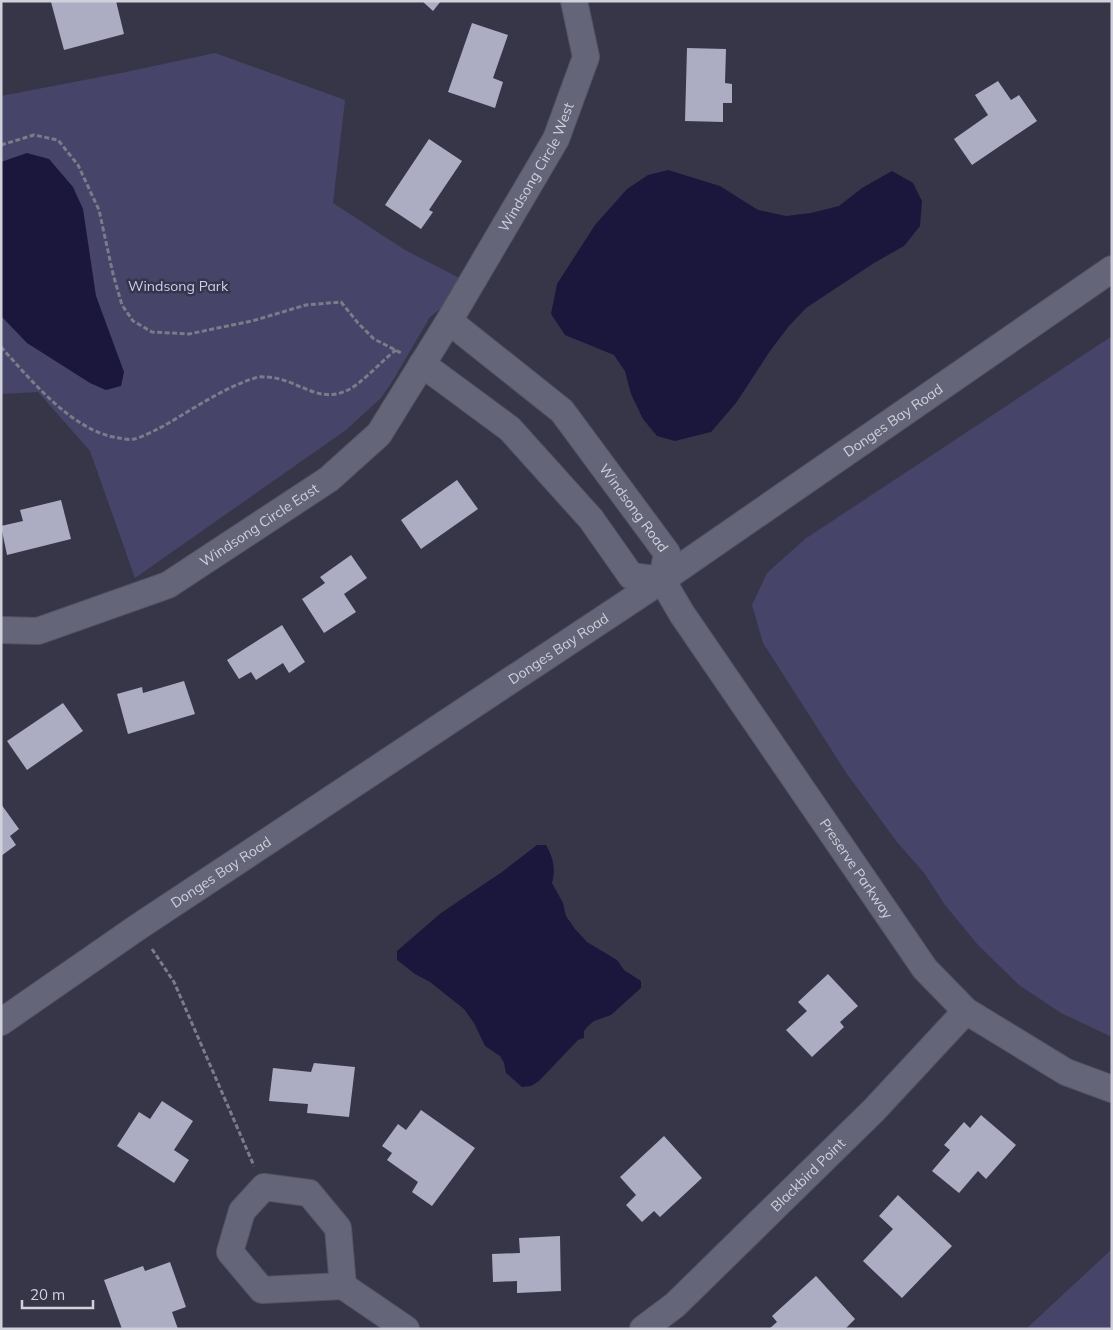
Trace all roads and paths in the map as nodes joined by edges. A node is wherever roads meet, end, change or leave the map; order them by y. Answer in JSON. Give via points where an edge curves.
{"nodes":[{"id":1,"x":574,"y":1,"type":"edge"},
{"id":2,"x":1,"y":145,"type":"edge"},
{"id":3,"x":1112,"y":269,"type":"edge"},
{"id":4,"x":449,"y":321,"type":"junction"},
{"id":5,"x":1,"y":347,"type":"edge"},
{"id":6,"x":396,"y":350,"type":"junction"},
{"id":7,"x":422,"y":364,"type":"junction"},
{"id":8,"x":662,"y":580,"type":"junction"},
{"id":9,"x":1,"y":630,"type":"edge"},
{"id":10,"x":152,"y":949,"type":"dead end"},
{"id":11,"x":966,"y":1011,"type":"junction"},
{"id":12,"x":1,"y":1022,"type":"edge"},
{"id":13,"x":1112,"y":1089,"type":"edge"},
{"id":14,"x":264,"y":1187,"type":"junction"},
{"id":15,"x":343,"y":1286,"type":"junction"},
{"id":16,"x":406,"y":1329,"type":"edge"},
{"id":17,"x":643,"y":1329,"type":"edge"}],
"edges":[{"from":1,"to":4,"type":"street","name":"Windsong Circle West","via":[[586,57],[556,139]]},
{"from":2,"to":6,"type":"path","via":[[34,135],[58,140],[78,165],[100,210],[122,305],[133,321],[152,332],[189,334],[252,321],[306,304],[341,302],[374,339]]},
{"from":3,"to":8,"type":"street","name":"Donges Bay Road"},
{"from":4,"to":7,"type":"street","name":"Windsong Circle East"},
{"from":4,"to":8,"type":"street","name":"Windsong Road","via":[[562,411],[667,553]]},
{"from":5,"to":6,"type":"path","via":[[60,408],[80,424],[107,436],[132,440],[257,377],[278,377],[316,393],[332,395],[359,382]]},
{"from":6,"to":7,"type":"path"},
{"from":7,"to":8,"type":"street","via":[[510,429],[591,519],[632,576]]},
{"from":7,"to":9,"type":"street","name":"Windsong Circle East","via":[[379,434],[329,479],[168,585],[38,631]]},
{"from":8,"to":11,"type":"street","name":"Preserve Parkway","via":[[924,969]]},
{"from":8,"to":12,"type":"street","name":"Donges Bay Road","via":[[138,927]]},
{"from":10,"to":14,"type":"path","via":[[174,982]]},
{"from":11,"to":13,"type":"street","name":"Preserve Parkway","via":[[1066,1072]]},
{"from":11,"to":17,"type":"street","name":"Blackbird Point","via":[[874,1110],[675,1305]]},
{"from":14,"to":15,"type":"street","via":[[309,1193],[338,1228]]},
{"from":14,"to":15,"type":"street","via":[[242,1211],[230,1252],[262,1290]]},
{"from":15,"to":16,"type":"street"}]}
